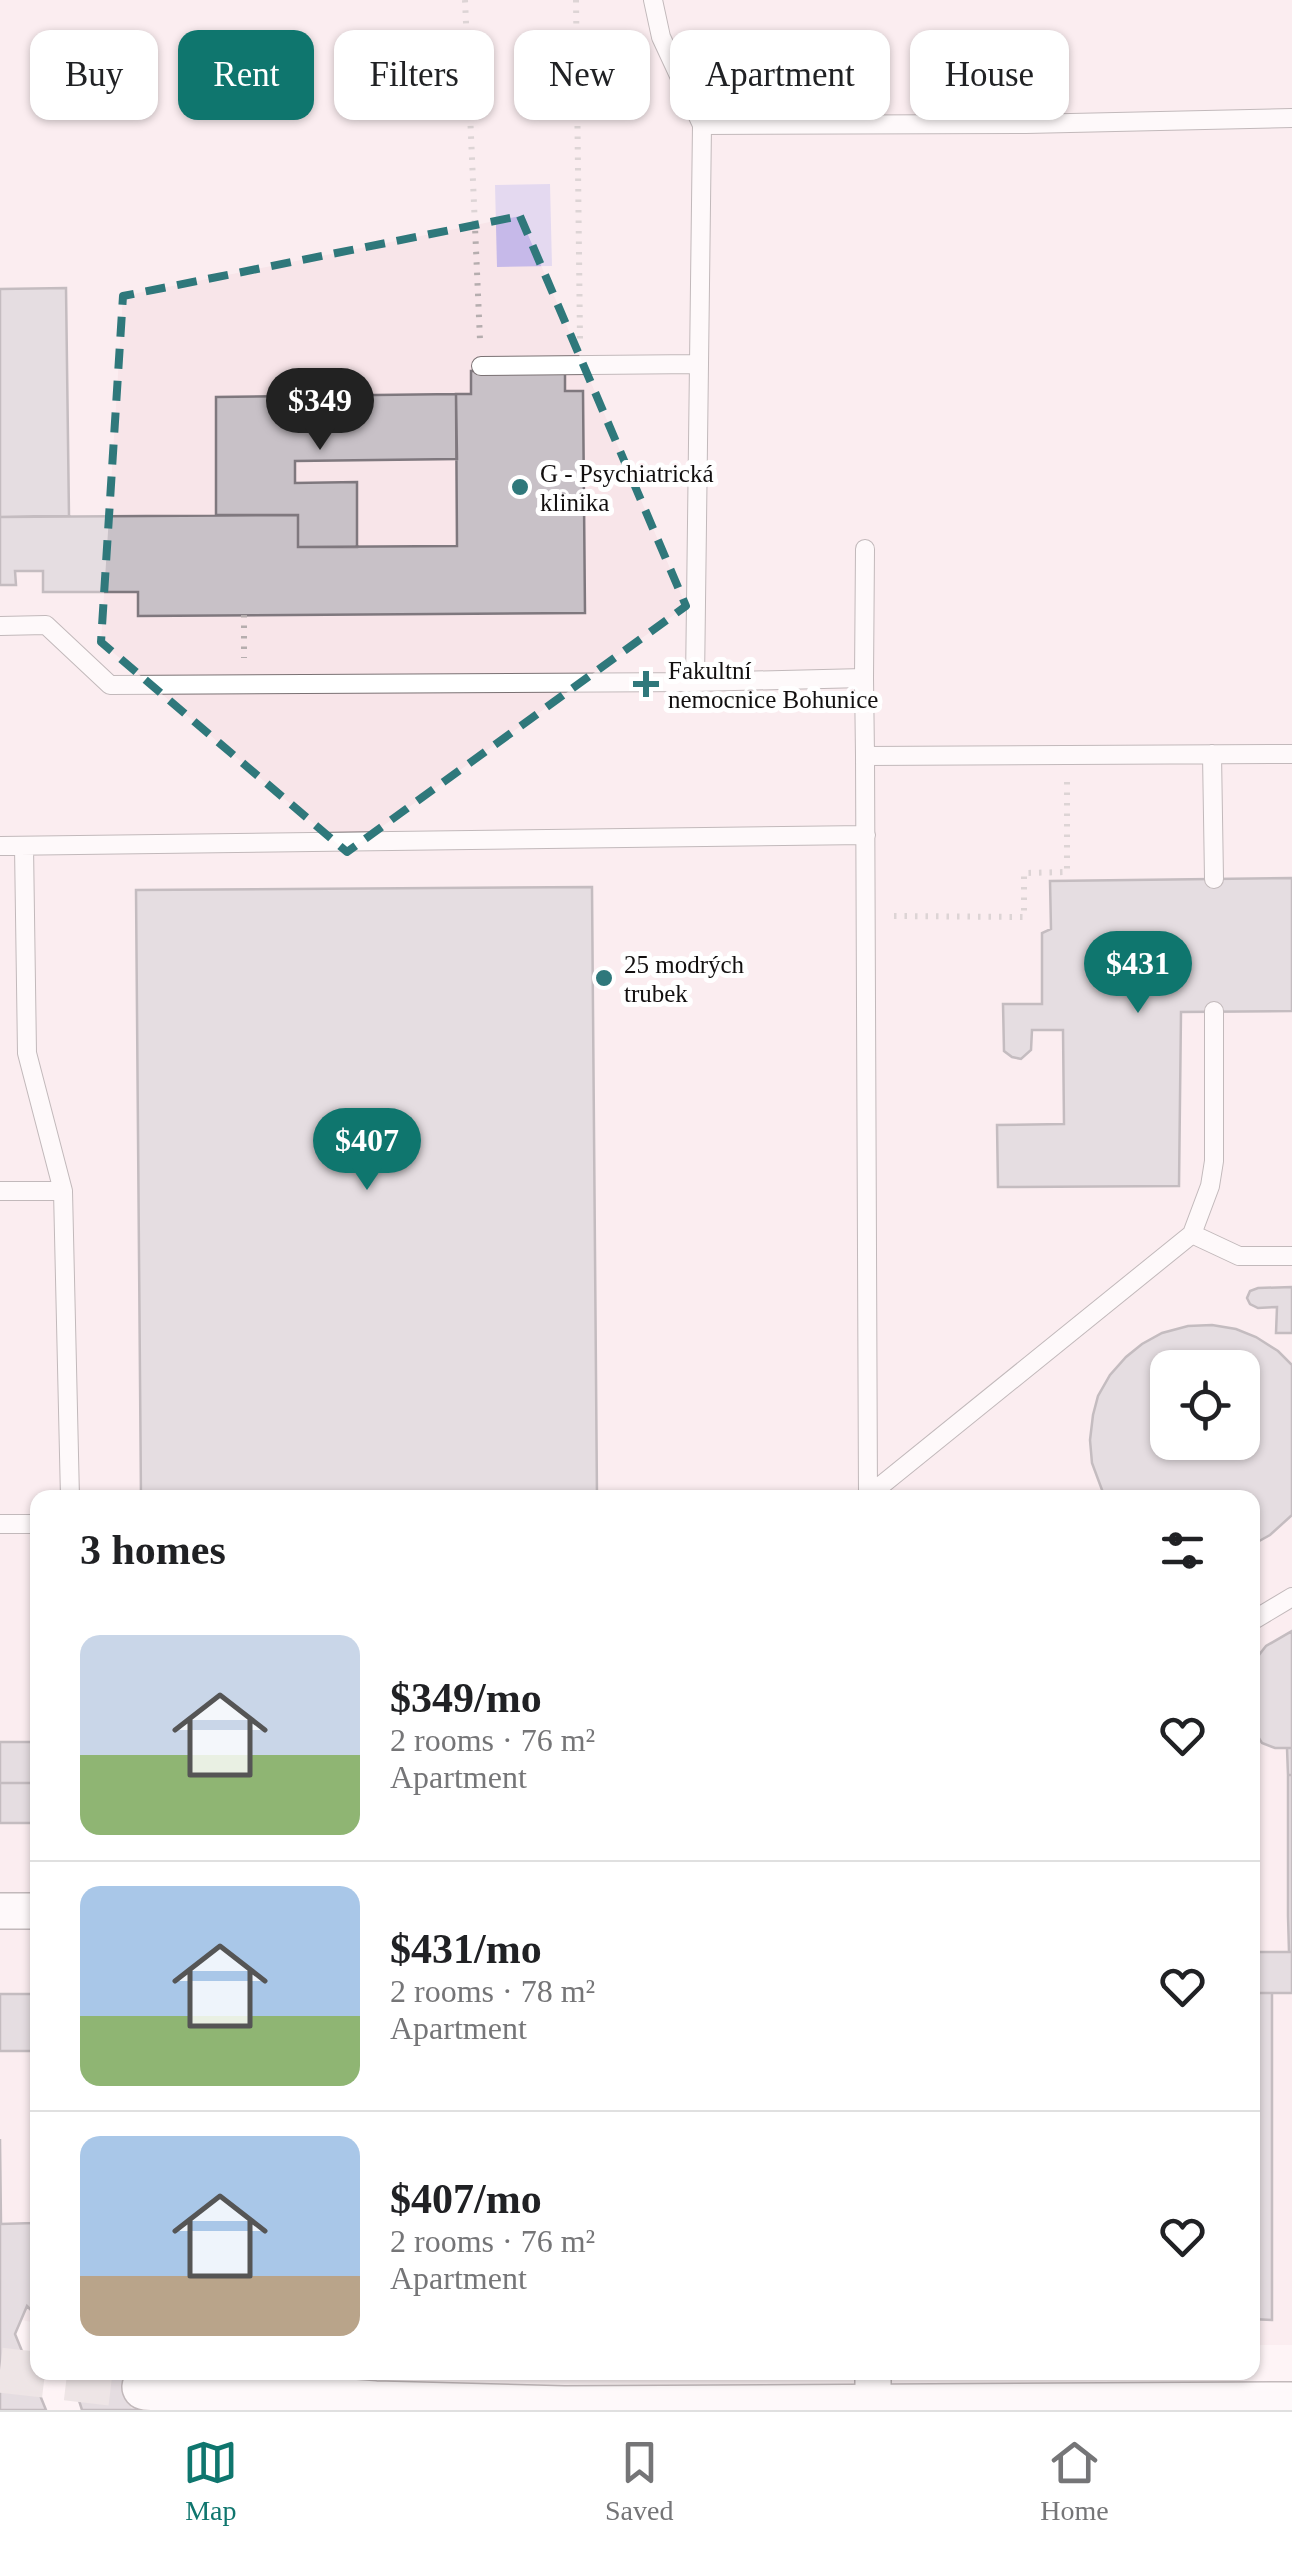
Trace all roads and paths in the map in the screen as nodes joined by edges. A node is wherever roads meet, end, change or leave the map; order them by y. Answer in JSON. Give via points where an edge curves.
{"nodes":[{"id":1,"x":465,"y":0,"type":"edge"},
{"id":2,"x":576,"y":0,"type":"edge"},
{"id":3,"x":653,"y":0,"type":"edge"},
{"id":4,"x":1292,"y":118,"type":"edge"},
{"id":5,"x":702,"y":125,"type":"junction"},
{"id":6,"x":580,"y":364,"type":"junction"},
{"id":7,"x":699,"y":364,"type":"junction"},
{"id":8,"x":481,"y":366,"type":"joint"},
{"id":9,"x":865,"y":550,"type":"dead end"},
{"id":10,"x":244,"y":616,"type":"dead end"},
{"id":11,"x":0,"y":626,"type":"edge"},
{"id":12,"x":864,"y":678,"type":"junction"},
{"id":13,"x":695,"y":682,"type":"junction"},
{"id":14,"x":245,"y":684,"type":"junction"},
{"id":15,"x":1212,"y":754,"type":"junction"},
{"id":16,"x":1292,"y":754,"type":"edge"},
{"id":17,"x":1067,"y":755,"type":"junction"},
{"id":18,"x":865,"y":756,"type":"junction"},
{"id":19,"x":866,"y":835,"type":"junction"},
{"id":20,"x":0,"y":846,"type":"edge"},
{"id":21,"x":24,"y":846,"type":"junction"},
{"id":22,"x":1214,"y":879,"type":"dead end"},
{"id":23,"x":866,"y":916,"type":"junction"},
{"id":24,"x":1214,"y":1011,"type":"dead end"},
{"id":25,"x":0,"y":1191,"type":"edge"},
{"id":26,"x":64,"y":1191,"type":"junction"},
{"id":27,"x":1192,"y":1234,"type":"junction"},
{"id":28,"x":1292,"y":1256,"type":"edge"},
{"id":29,"x":70,"y":1490,"type":"edge"},
{"id":30,"x":868,"y":1490,"type":"edge"},
{"id":31,"x":877,"y":1490,"type":"edge"},
{"id":32,"x":0,"y":1524,"type":"edge"},
{"id":33,"x":30,"y":1524,"type":"edge"},
{"id":34,"x":1292,"y":1597,"type":"edge"},
{"id":35,"x":1260,"y":1616,"type":"edge"},
{"id":36,"x":0,"y":1911,"type":"edge"},
{"id":37,"x":30,"y":1911,"type":"edge"},
{"id":38,"x":145,"y":2387,"type":"tunnel mouth"},
{"id":39,"x":873,"y":2397,"type":"edge"},
{"id":40,"x":1292,"y":2405,"type":"edge"}],
"edges":[{"from":1,"to":8,"type":"path"},
{"from":2,"to":6,"type":"path"},
{"from":3,"to":5,"type":"lane","via":[[662,37]]},
{"from":4,"to":5,"type":"lane"},
{"from":5,"to":7,"type":"lane"},
{"from":6,"to":7,"type":"lane"},
{"from":6,"to":8,"type":"lane"},
{"from":7,"to":13,"type":"lane"},
{"from":9,"to":12,"type":"lane"},
{"from":10,"to":14,"type":"path"},
{"from":11,"to":14,"type":"lane","via":[[46,625],[110,685]]},
{"from":12,"to":13,"type":"lane"},
{"from":12,"to":18,"type":"lane"},
{"from":13,"to":14,"type":"lane"},
{"from":15,"to":16,"type":"lane"},
{"from":15,"to":17,"type":"lane"},
{"from":15,"to":22,"type":"lane"},
{"from":17,"to":18,"type":"lane"},
{"from":17,"to":23,"type":"path","via":[[1066,872],[1024,873],[1024,917]]},
{"from":18,"to":19,"type":"lane"},
{"from":19,"to":21,"type":"lane"},
{"from":19,"to":23,"type":"lane"},
{"from":20,"to":21,"type":"lane"},
{"from":21,"to":26,"type":"lane","via":[[27,1052]]},
{"from":23,"to":30,"type":"lane"},
{"from":24,"to":27,"type":"lane","via":[[1214,1161]]},
{"from":25,"to":26,"type":"lane"},
{"from":26,"to":29,"type":"lane"},
{"from":27,"to":28,"type":"lane","via":[[1238,1256]]},
{"from":27,"to":31,"type":"lane"},
{"from":32,"to":33,"type":"lane"},
{"from":34,"to":35,"type":"lane"},
{"from":36,"to":37,"type":"street"},
{"from":38,"to":39,"type":"street","via":[[564,2409]]},
{"from":39,"to":40,"type":"street"}]}
